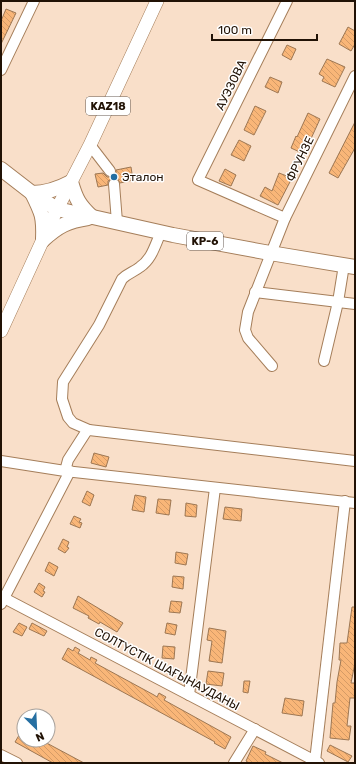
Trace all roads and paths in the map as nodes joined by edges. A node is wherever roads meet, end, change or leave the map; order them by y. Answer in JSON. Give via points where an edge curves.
{"nodes":[{"id":1,"x":34,"y":1,"type":"edge"},
{"id":2,"x":157,"y":1,"type":"edge"},
{"id":3,"x":287,"y":1,"type":"edge"},
{"id":4,"x":1,"y":70,"type":"edge"},
{"id":5,"x":355,"y":76,"type":"edge"},
{"id":6,"x":90,"y":145,"type":"junction"},
{"id":7,"x":1,"y":169,"type":"edge"},
{"id":8,"x":110,"y":171,"type":"dead end"},
{"id":9,"x":71,"y":182,"type":"junction"},
{"id":10,"x":114,"y":184,"type":"dead end"},
{"id":11,"x":32,"y":193,"type":"junction"},
{"id":12,"x":57,"y":209,"type":"junction"},
{"id":13,"x":92,"y":217,"type":"junction"},
{"id":14,"x":285,"y":218,"type":"junction"},
{"id":15,"x":117,"y":222,"type":"junction"},
{"id":16,"x":161,"y":232,"type":"junction"},
{"id":17,"x":43,"y":240,"type":"junction"},
{"id":18,"x":270,"y":253,"type":"junction"},
{"id":19,"x":349,"y":266,"type":"edge"},
{"id":20,"x":256,"y":292,"type":"junction"},
{"id":21,"x":338,"y":302,"type":"junction"},
{"id":22,"x":355,"y":304,"type":"edge"},
{"id":23,"x":1,"y":331,"type":"edge"},
{"id":24,"x":324,"y":361,"type":"dead end"},
{"id":25,"x":272,"y":366,"type":"dead end"},
{"id":26,"x":89,"y":430,"type":"junction"},
{"id":27,"x":1,"y":461,"type":"edge"},
{"id":28,"x":355,"y":461,"type":"edge"},
{"id":29,"x":67,"y":471,"type":"junction"},
{"id":30,"x":215,"y":488,"type":"junction"},
{"id":31,"x":344,"y":501,"type":"junction"},
{"id":32,"x":355,"y":503,"type":"edge"},
{"id":33,"x":3,"y":601,"type":"edge"},
{"id":34,"x":188,"y":695,"type":"junction"},
{"id":35,"x":254,"y":729,"type":"junction"},
{"id":36,"x":1,"y":755,"type":"edge"},
{"id":37,"x":317,"y":762,"type":"edge"},
{"id":38,"x":17,"y":763,"type":"edge"},
{"id":39,"x":234,"y":763,"type":"edge"}],
"edges":[{"from":1,"to":4,"type":"street"},
{"from":2,"to":6,"type":"main road","number":"KAZ18"},
{"from":3,"to":14,"type":"street","name":"АУЭЗОВА","via":[[198,180]]},
{"from":5,"to":14,"type":"street","name":"ФРУНЗЕ"},
{"from":6,"to":8,"type":"street"},
{"from":6,"to":9,"type":"main road","number":"KAZ18"},
{"from":7,"to":11,"type":"highway","number":"KP-6"},
{"from":9,"to":11,"type":"highway","via":[[44,193]]},
{"from":9,"to":12,"type":"main road","number":"KAZ18"},
{"from":9,"to":13,"type":"highway","via":[[77,200]]},
{"from":10,"to":15,"type":"street"},
{"from":11,"to":12,"type":"highway","number":"KP-6"},
{"from":11,"to":17,"type":"highway","via":[[44,222]]},
{"from":12,"to":13,"type":"highway","number":"KP-6"},
{"from":12,"to":17,"type":"main road","number":"KAZ18"},
{"from":13,"to":15,"type":"highway","number":"KP-6"},
{"from":13,"to":17,"type":"highway","via":[[63,224]]},
{"from":14,"to":18,"type":"street","name":"ФРУНЗЕ"},
{"from":15,"to":16,"type":"highway","number":"KP-6"},
{"from":16,"to":18,"type":"highway","number":"KP-6"},
{"from":16,"to":26,"type":"street","via":[[149,260],[140,268],[127,273],[122,279],[99,325],[63,382],[62,399],[68,417],[73,423]]},
{"from":17,"to":23,"type":"main road","number":"KAZ18"},
{"from":18,"to":19,"type":"highway","number":"KP-6"},
{"from":18,"to":20,"type":"street","name":"ФРУНЗЕ"},
{"from":19,"to":21,"type":"street"},
{"from":20,"to":21,"type":"street"},
{"from":20,"to":25,"type":"street","name":"ФРУНЗЕ","via":[[248,312],[246,330],[248,338]]},
{"from":21,"to":22,"type":"street"},
{"from":21,"to":24,"type":"street"},
{"from":26,"to":28,"type":"street"},
{"from":26,"to":29,"type":"street","via":[[68,460]]},
{"from":27,"to":29,"type":"street"},
{"from":29,"to":30,"type":"street"},
{"from":29,"to":33,"type":"street"},
{"from":30,"to":31,"type":"street"},
{"from":30,"to":34,"type":"street"},
{"from":31,"to":32,"type":"street"},
{"from":31,"to":37,"type":"street"},
{"from":33,"to":34,"type":"street","name":"СОЛТҮСТІК ШАҒЫНАУДАНЫ"},
{"from":34,"to":35,"type":"street","name":"СОЛТҮСТІК ШАҒЫНАУДАНЫ"},
{"from":35,"to":37,"type":"street","name":"СОЛТҮСТІК ШАҒЫНАУДАНЫ"},
{"from":35,"to":39,"type":"street"},
{"from":36,"to":38,"type":"street"}]}
